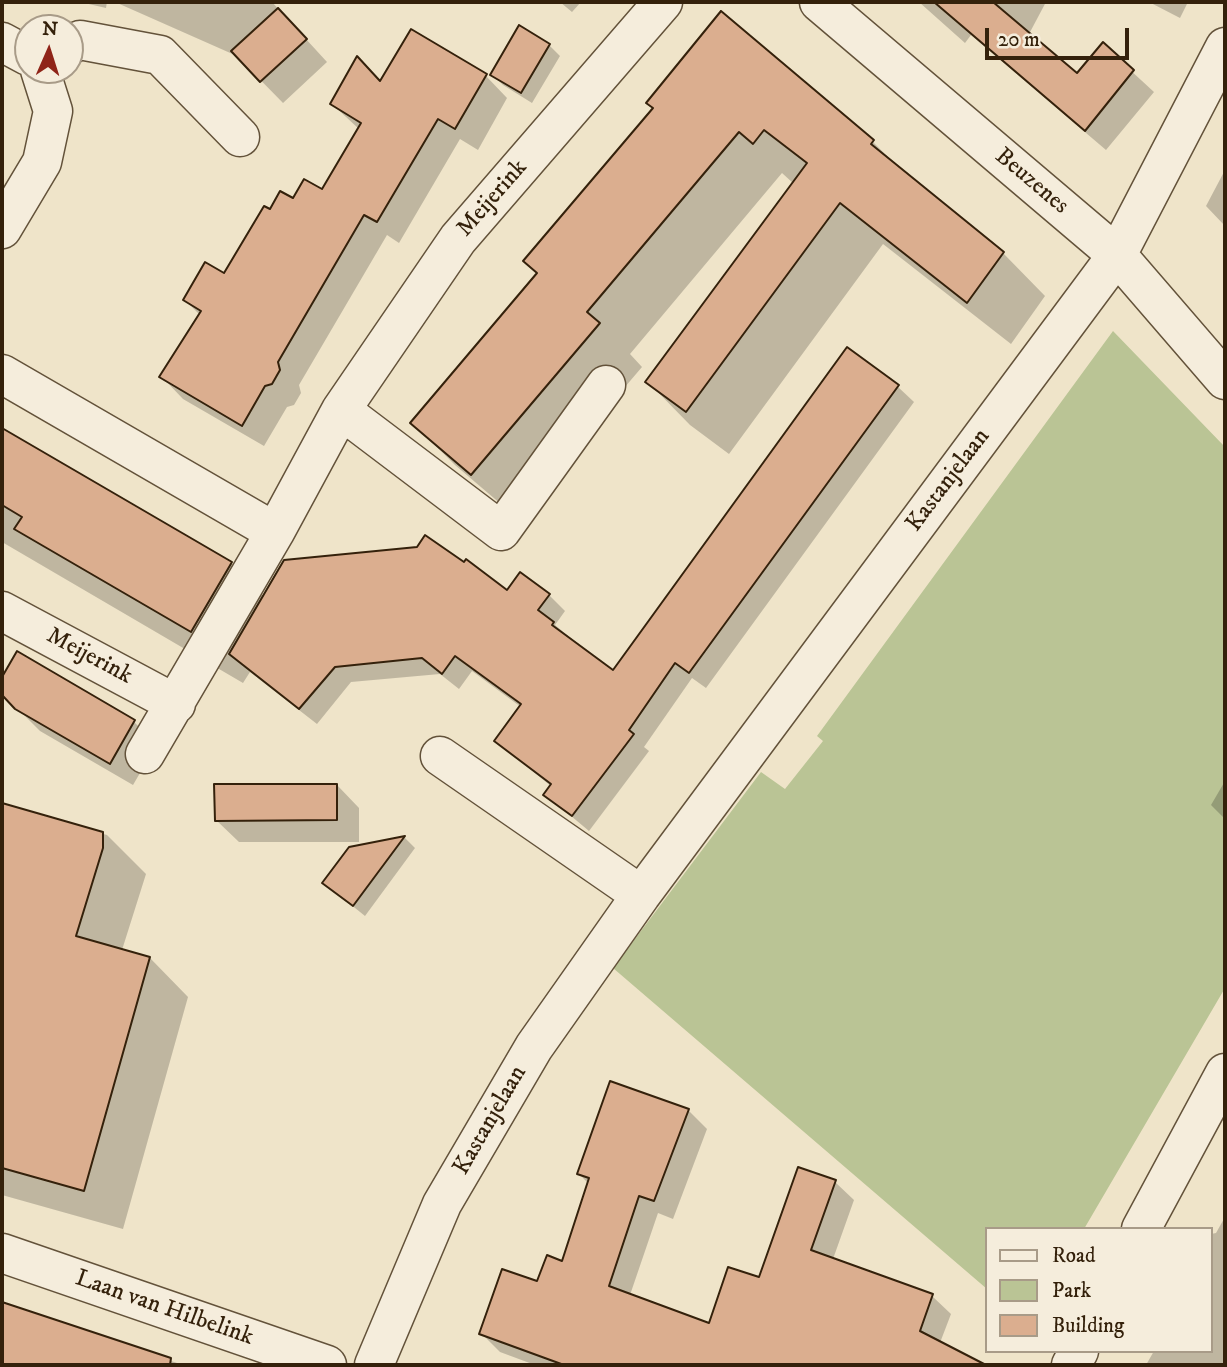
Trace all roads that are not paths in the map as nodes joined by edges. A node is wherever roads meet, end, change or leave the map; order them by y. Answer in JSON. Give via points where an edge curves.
{"nodes":[{"id":1,"x":663,"y":2,"type":"edge"},
{"id":2,"x":819,"y":2,"type":"edge"},
{"id":3,"x":84,"y":41,"type":"edge"},
{"id":4,"x":1225,"y":47,"type":"edge"},
{"id":5,"x":44,"y":84,"type":"edge"},
{"id":6,"x":240,"y":137,"type":"dead end"},
{"id":7,"x":2,"y":229,"type":"edge"},
{"id":8,"x":1117,"y":255,"type":"junction"},
{"id":9,"x":2,"y":374,"type":"edge"},
{"id":10,"x":1225,"y":380,"type":"edge"},
{"id":11,"x":607,"y":385,"type":"dead end"},
{"id":12,"x":341,"y":410,"type":"junction"},
{"id":13,"x":275,"y":531,"type":"junction"},
{"id":14,"x":2,"y":611,"type":"edge"},
{"id":15,"x":176,"y":704,"type":"junction"},
{"id":16,"x":145,"y":754,"type":"dead end"},
{"id":17,"x":440,"y":755,"type":"dead end"},
{"id":18,"x":641,"y":895,"type":"junction"},
{"id":19,"x":1225,"y":1073,"type":"edge"},
{"id":20,"x":1142,"y":1227,"type":"edge"},
{"id":21,"x":2,"y":1253,"type":"edge"},
{"id":22,"x":327,"y":1365,"type":"edge"},
{"id":23,"x":374,"y":1365,"type":"edge"}],
"edges":[{"from":1,"to":12,"type":"street","name":"Meijerink","via":[[458,239]]},
{"from":2,"to":8,"type":"street","name":"Beuzenes"},
{"from":3,"to":6,"type":"street","via":[[160,55]]},
{"from":4,"to":8,"type":"street","name":"Kastanjelaan"},
{"from":5,"to":7,"type":"street","via":[[53,111],[42,162]]},
{"from":8,"to":10,"type":"street","name":"Beuzenes"},
{"from":8,"to":18,"type":"street","name":"Kastanjelaan"},
{"from":9,"to":13,"type":"street"},
{"from":11,"to":12,"type":"street","via":[[501,531]]},
{"from":12,"to":13,"type":"street","name":"Meijerink"},
{"from":13,"to":15,"type":"street","name":"Meijerink"},
{"from":14,"to":15,"type":"street","name":"Meijerink"},
{"from":15,"to":16,"type":"street","name":"Meijerink"},
{"from":17,"to":18,"type":"street"},
{"from":18,"to":23,"type":"street","name":"Kastanjelaan","via":[[534,1046],[442,1204]]},
{"from":19,"to":20,"type":"street"},
{"from":21,"to":22,"type":"street","name":"Laan van Hilbelink"}]}
